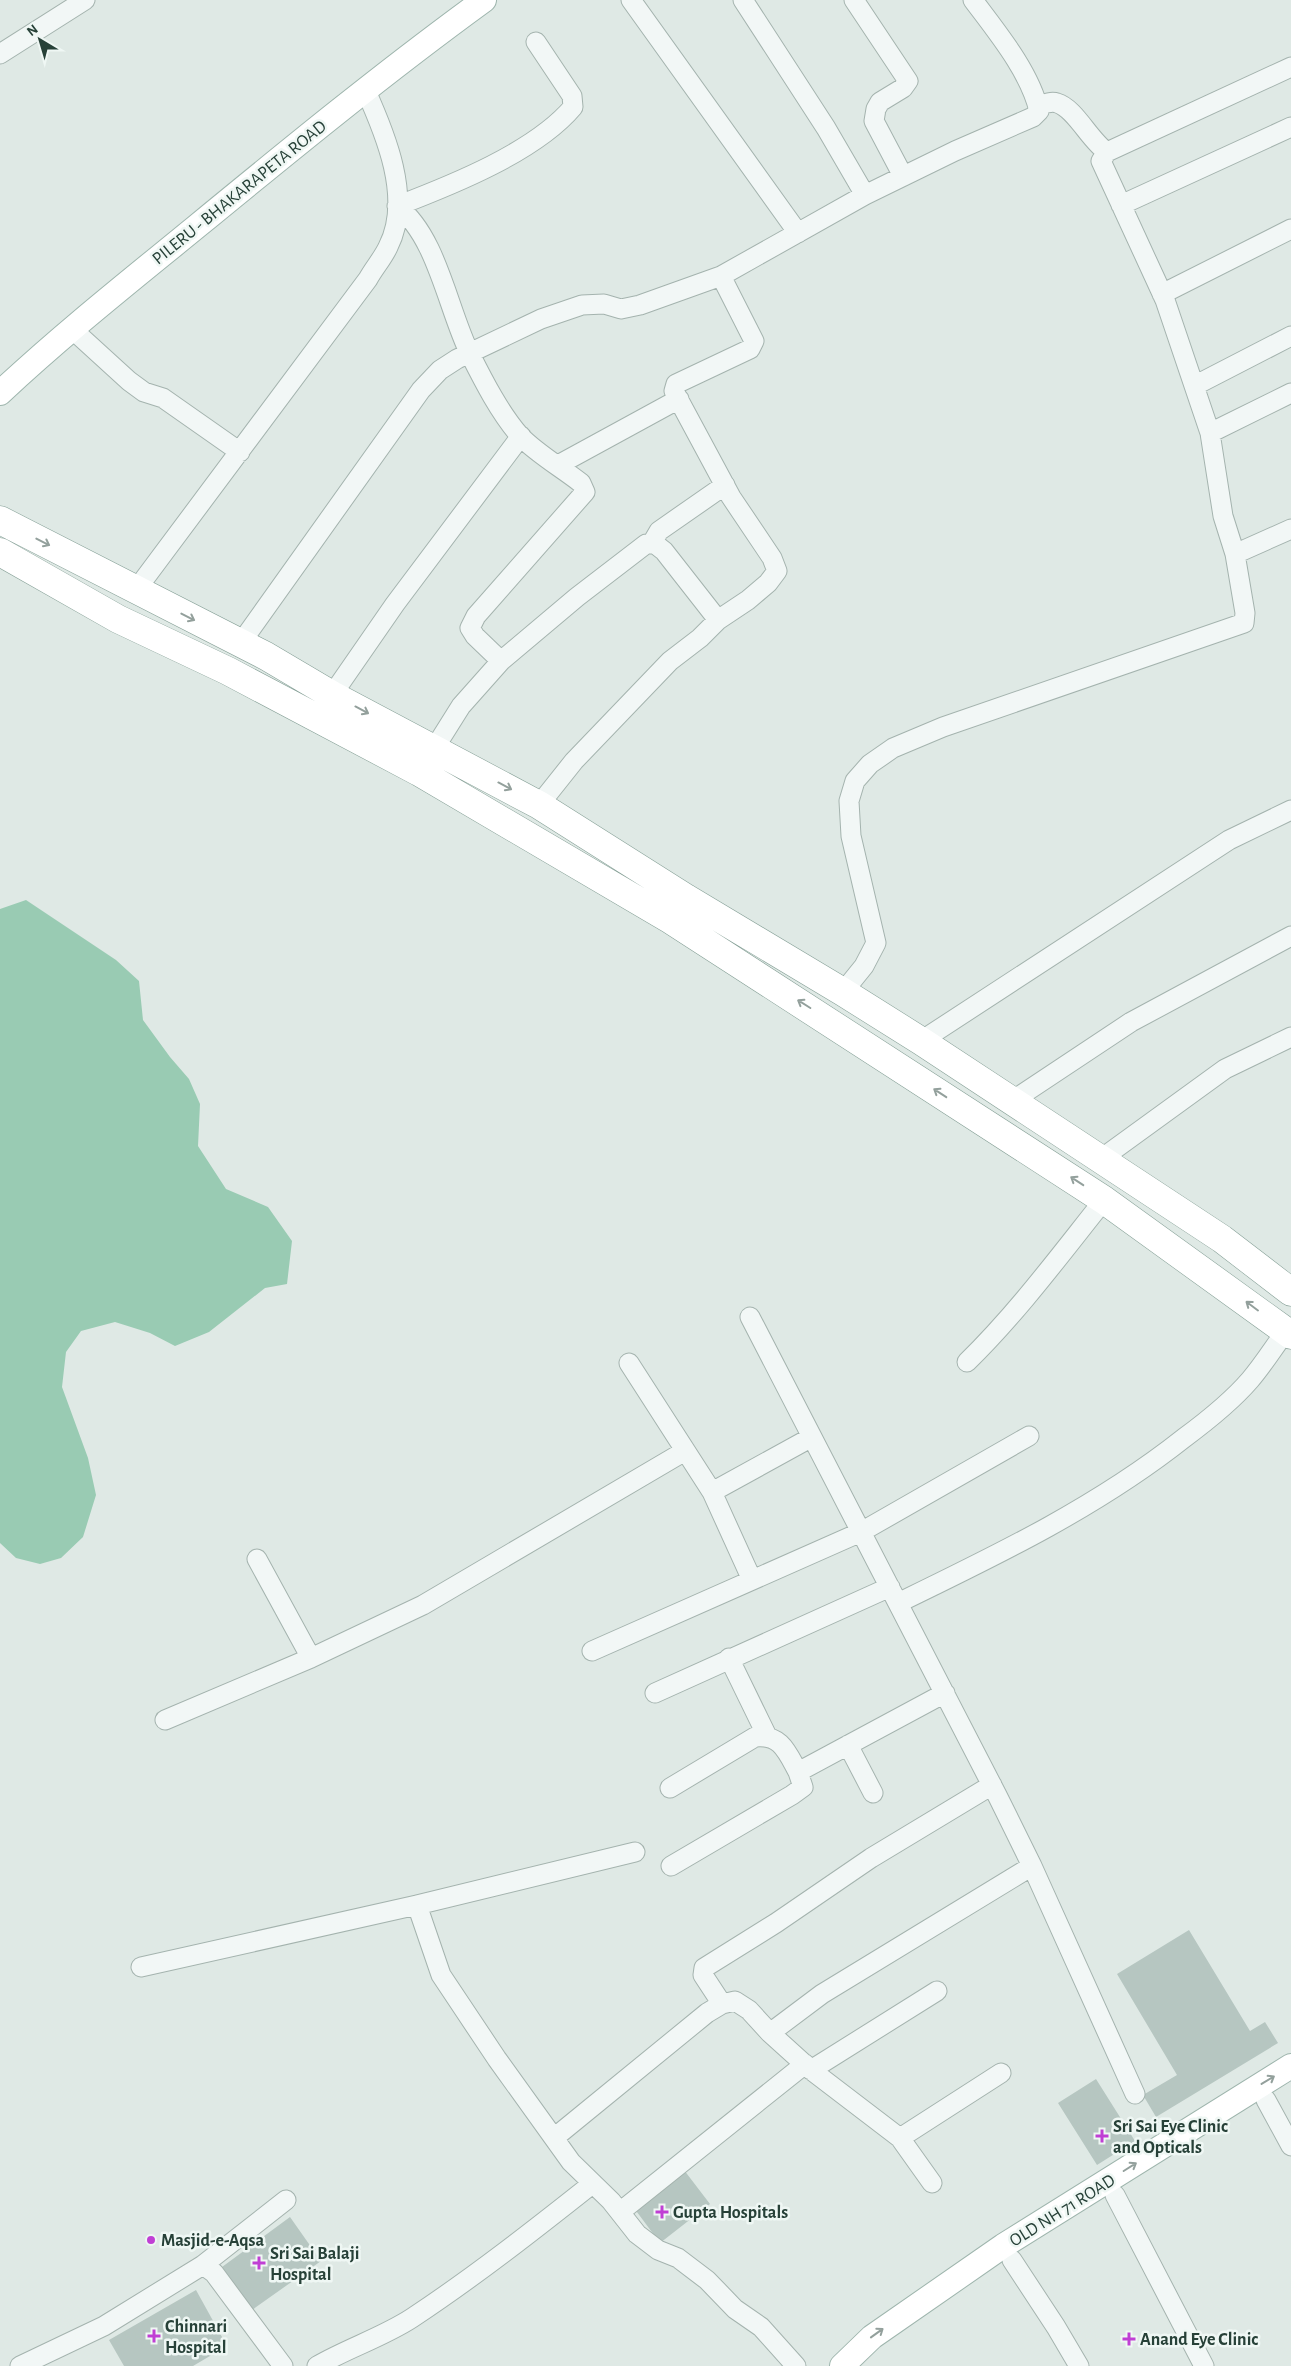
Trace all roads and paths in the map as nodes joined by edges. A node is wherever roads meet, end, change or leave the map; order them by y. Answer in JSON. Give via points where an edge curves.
{"nodes":[{"id":1,"x":85,"y":0,"type":"edge"},
{"id":2,"x":484,"y":0,"type":"edge"},
{"id":3,"x":631,"y":0,"type":"edge"},
{"id":4,"x":742,"y":0,"type":"edge"},
{"id":5,"x":854,"y":0,"type":"edge"},
{"id":6,"x":973,"y":0,"type":"edge"},
{"id":7,"x":536,"y":42,"type":"dead end"},
{"id":8,"x":0,"y":54,"type":"edge"},
{"id":9,"x":1291,"y":67,"type":"edge"},
{"id":10,"x":366,"y":89,"type":"junction"},
{"id":11,"x":1038,"y":106,"type":"junction"},
{"id":12,"x":1291,"y":127,"type":"edge"},
{"id":13,"x":1107,"y":152,"type":"junction"},
{"id":14,"x":904,"y":176,"type":"junction"},
{"id":15,"x":865,"y":195,"type":"junction"},
{"id":16,"x":1121,"y":205,"type":"junction"},
{"id":17,"x":397,"y":206,"type":"junction"},
{"id":18,"x":1291,"y":229,"type":"edge"},
{"id":19,"x":798,"y":234,"type":"junction"},
{"id":20,"x":721,"y":276,"type":"junction"},
{"id":21,"x":1162,"y":294,"type":"junction"},
{"id":22,"x":72,"y":329,"type":"junction"},
{"id":23,"x":1291,"y":336,"type":"edge"},
{"id":24,"x":470,"y":353,"type":"junction"},
{"id":25,"x":1194,"y":386,"type":"junction"},
{"id":26,"x":0,"y":393,"type":"edge"},
{"id":27,"x":1291,"y":393,"type":"edge"},
{"id":28,"x":679,"y":399,"type":"junction"},
{"id":29,"x":1210,"y":433,"type":"junction"},
{"id":30,"x":521,"y":436,"type":"junction"},
{"id":31,"x":240,"y":452,"type":"junction"},
{"id":32,"x":558,"y":465,"type":"junction"},
{"id":33,"x":725,"y":485,"type":"junction"},
{"id":34,"x":0,"y":520,"type":"edge"},
{"id":35,"x":1291,"y":529,"type":"edge"},
{"id":36,"x":652,"y":542,"type":"junction"},
{"id":37,"x":0,"y":552,"type":"edge"},
{"id":38,"x":1234,"y":554,"type":"junction"},
{"id":39,"x":136,"y":590,"type":"junction"},
{"id":40,"x":718,"y":620,"type":"junction"},
{"id":41,"x":240,"y":644,"type":"junction"},
{"id":42,"x":501,"y":661,"type":"junction"},
{"id":43,"x":332,"y":695,"type":"junction"},
{"id":44,"x":434,"y":749,"type":"junction"},
{"id":45,"x":539,"y":805,"type":"junction"},
{"id":46,"x":1291,"y":810,"type":"edge"},
{"id":47,"x":1291,"y":936,"type":"edge"},
{"id":48,"x":844,"y":992,"type":"junction"},
{"id":49,"x":1291,"y":1037,"type":"edge"},
{"id":50,"x":921,"y":1041,"type":"junction"},
{"id":51,"x":1012,"y":1101,"type":"junction"},
{"id":52,"x":1101,"y":1159,"type":"junction"},
{"id":53,"x":1104,"y":1200,"type":"junction"},
{"id":54,"x":1291,"y":1292,"type":"edge"},
{"id":55,"x":750,"y":1317,"type":"dead end"},
{"id":56,"x":1288,"y":1333,"type":"edge"},
{"id":57,"x":967,"y":1362,"type":"dead end"},
{"id":58,"x":630,"y":1364,"type":"dead end"},
{"id":59,"x":1029,"y":1436,"type":"dead end"},
{"id":60,"x":812,"y":1437,"type":"junction"},
{"id":61,"x":685,"y":1451,"type":"junction"},
{"id":62,"x":712,"y":1492,"type":"junction"},
{"id":63,"x":861,"y":1532,"type":"junction"},
{"id":64,"x":257,"y":1559,"type":"dead end"},
{"id":65,"x":752,"y":1580,"type":"junction"},
{"id":66,"x":894,"y":1595,"type":"junction"},
{"id":67,"x":592,"y":1651,"type":"dead end"},
{"id":68,"x":311,"y":1658,"type":"junction"},
{"id":69,"x":729,"y":1658,"type":"junction"},
{"id":70,"x":655,"y":1693,"type":"dead end"},
{"id":71,"x":945,"y":1693,"type":"junction"},
{"id":72,"x":165,"y":1720,"type":"dead end"},
{"id":73,"x":767,"y":1736,"type":"junction"},
{"id":74,"x":848,"y":1745,"type":"junction"},
{"id":75,"x":798,"y":1772,"type":"junction"},
{"id":76,"x":992,"y":1785,"type":"junction"},
{"id":77,"x":670,"y":1788,"type":"dead end"},
{"id":78,"x":873,"y":1793,"type":"dead end"},
{"id":79,"x":635,"y":1852,"type":"dead end"},
{"id":80,"x":671,"y":1866,"type":"dead end"},
{"id":81,"x":1032,"y":1866,"type":"junction"},
{"id":82,"x":417,"y":1905,"type":"junction"},
{"id":83,"x":141,"y":1967,"type":"dead end"},
{"id":84,"x":937,"y":1991,"type":"dead end"},
{"id":85,"x":722,"y":2004,"type":"junction"},
{"id":86,"x":770,"y":2033,"type":"junction"},
{"id":87,"x":1291,"y":2066,"type":"edge"},
{"id":88,"x":808,"y":2067,"type":"junction"},
{"id":89,"x":1001,"y":2073,"type":"dead end"},
{"id":90,"x":1291,"y":2085,"type":"edge"},
{"id":91,"x":1135,"y":2094,"type":"dead end"},
{"id":92,"x":1266,"y":2100,"type":"junction"},
{"id":93,"x":554,"y":2138,"type":"junction"},
{"id":94,"x":900,"y":2138,"type":"junction"},
{"id":95,"x":1291,"y":2146,"type":"edge"},
{"id":96,"x":932,"y":2183,"type":"dead end"},
{"id":97,"x":592,"y":2184,"type":"junction"},
{"id":98,"x":1115,"y":2195,"type":"junction"},
{"id":99,"x":286,"y":2200,"type":"dead end"},
{"id":100,"x":620,"y":2212,"type":"junction"},
{"id":101,"x":1012,"y":2260,"type":"junction"},
{"id":102,"x":203,"y":2265,"type":"junction"},
{"id":103,"x":24,"y":2365,"type":"edge"},
{"id":104,"x":283,"y":2366,"type":"edge"},
{"id":105,"x":317,"y":2366,"type":"edge"},
{"id":106,"x":796,"y":2366,"type":"edge"},
{"id":107,"x":842,"y":2366,"type":"edge"},
{"id":108,"x":865,"y":2366,"type":"edge"},
{"id":109,"x":1078,"y":2366,"type":"edge"},
{"id":110,"x":1204,"y":2366,"type":"edge"}],
"edges":[{"from":1,"to":8,"type":"street"},
{"from":2,"to":10,"type":"main road","name":"PILERU - BHAKARAPETA ROAD"},
{"from":3,"to":19,"type":"street"},
{"from":4,"to":15,"type":"street","via":[[826,128]]},
{"from":5,"to":14,"type":"street","via":[[908,81],[903,88],[880,102],[874,121]]},
{"from":6,"to":11,"type":"street","via":[[1000,35],[1036,96]]},
{"from":7,"to":17,"type":"street","via":[[572,96],[572,107],[563,118],[487,167]]},
{"from":9,"to":13,"type":"street"},
{"from":10,"to":17,"type":"street","via":[[392,155]]},
{"from":10,"to":22,"type":"main road","name":"PILERU - BHAKARAPETA ROAD"},
{"from":11,"to":13,"type":"street","via":[[1057,103],[1068,109],[1098,146]]},
{"from":11,"to":14,"type":"street","via":[[1039,111],[1033,117]]},
{"from":12,"to":16,"type":"street"},
{"from":13,"to":16,"type":"street","via":[[1101,160]]},
{"from":14,"to":15,"type":"street"},
{"from":15,"to":19,"type":"street"},
{"from":16,"to":21,"type":"street"},
{"from":17,"to":24,"type":"street","via":[[410,215],[426,241]]},
{"from":17,"to":31,"type":"street","via":[[389,246],[368,279]]},
{"from":18,"to":21,"type":"street"},
{"from":19,"to":20,"type":"street"},
{"from":20,"to":24,"type":"street","via":[[621,309],[604,304],[582,305],[542,318]]},
{"from":20,"to":28,"type":"street","via":[[754,341],[750,349],[676,384],[674,391]]},
{"from":21,"to":25,"type":"street"},
{"from":22,"to":26,"type":"main road","name":"PILERU - BHAKARAPETA ROAD"},
{"from":22,"to":31,"type":"street","via":[[144,392],[163,398]]},
{"from":23,"to":25,"type":"street"},
{"from":24,"to":30,"type":"street","via":[[501,409]]},
{"from":24,"to":41,"type":"street","via":[[440,370],[421,390]]},
{"from":25,"to":29,"type":"street"},
{"from":27,"to":29,"type":"street"},
{"from":28,"to":32,"type":"street"},
{"from":28,"to":33,"type":"street"},
{"from":29,"to":38,"type":"street","via":[[1223,516]]},
{"from":30,"to":32,"type":"street"},
{"from":30,"to":43,"type":"street","via":[[395,604]]},
{"from":31,"to":39,"type":"street"},
{"from":32,"to":42,"type":"street","via":[[580,483],[585,492],[476,616],[470,628]]},
{"from":33,"to":36,"type":"street","via":[[658,531]]},
{"from":33,"to":40,"type":"street","via":[[777,571],[748,600]]},
{"from":34,"to":39,"type":"highway","one_way":true},
{"from":35,"to":38,"type":"street"},
{"from":36,"to":40,"type":"street","via":[[664,551]]},
{"from":36,"to":42,"type":"street","via":[[610,570]]},
{"from":53,"to":37,"type":"highway","one_way":true,"via":[[687,930],[520,829],[318,717],[118,619]]},
{"from":38,"to":48,"type":"street","via":[[1244,623],[943,727],[893,748],[870,764],[855,781],[849,801],[851,836],[876,943],[864,966]]},
{"from":39,"to":41,"type":"highway","one_way":true},
{"from":40,"to":45,"type":"street","via":[[670,661],[574,761]]},
{"from":41,"to":43,"type":"highway"},
{"from":42,"to":44,"type":"street","via":[[460,706]]},
{"from":43,"to":44,"type":"highway","one_way":true},
{"from":44,"to":45,"type":"highway","one_way":true},
{"from":45,"to":48,"type":"highway"},
{"from":46,"to":50,"type":"street","via":[[1229,840]]},
{"from":47,"to":51,"type":"street","via":[[1131,1022]]},
{"from":48,"to":50,"type":"highway"},
{"from":49,"to":52,"type":"street","via":[[1226,1069]]},
{"from":50,"to":51,"type":"highway"},
{"from":51,"to":52,"type":"highway"},
{"from":52,"to":54,"type":"highway","via":[[1222,1239]]},
{"from":56,"to":53,"type":"highway","one_way":true},
{"from":53,"to":57,"type":"street","via":[[1028,1296]]},
{"from":55,"to":60,"type":"street"},
{"from":56,"to":66,"type":"street","via":[[1249,1381],[1212,1417],[1152,1464],[1068,1517],[983,1562]]},
{"from":58,"to":61,"type":"street"},
{"from":59,"to":63,"type":"street"},
{"from":60,"to":62,"type":"street"},
{"from":60,"to":63,"type":"street"},
{"from":61,"to":62,"type":"street"},
{"from":61,"to":68,"type":"street","via":[[423,1605]]},
{"from":62,"to":65,"type":"street"},
{"from":63,"to":65,"type":"street"},
{"from":63,"to":66,"type":"street"},
{"from":64,"to":68,"type":"street"},
{"from":65,"to":67,"type":"street"},
{"from":66,"to":69,"type":"street"},
{"from":66,"to":71,"type":"street"},
{"from":68,"to":72,"type":"street"},
{"from":69,"to":70,"type":"street"},
{"from":69,"to":73,"type":"street"},
{"from":71,"to":74,"type":"street"},
{"from":71,"to":76,"type":"street"},
{"from":73,"to":75,"type":"street","via":[[786,1750]]},
{"from":73,"to":77,"type":"street","via":[[755,1737]]},
{"from":74,"to":75,"type":"street"},
{"from":74,"to":78,"type":"street"},
{"from":75,"to":80,"type":"street","via":[[803,1787],[792,1796]]},
{"from":76,"to":81,"type":"street"},
{"from":76,"to":85,"type":"street","via":[[871,1858],[704,1968],[703,1975]]},
{"from":79,"to":82,"type":"street"},
{"from":81,"to":86,"type":"street","via":[[822,1994]]},
{"from":81,"to":91,"type":"street"},
{"from":82,"to":83,"type":"street"},
{"from":82,"to":93,"type":"street","via":[[442,1975]]},
{"from":84,"to":88,"type":"street"},
{"from":85,"to":86,"type":"street","via":[[736,2001]]},
{"from":85,"to":93,"type":"street"},
{"from":86,"to":88,"type":"street"},
{"from":107,"to":87,"type":"main road","name":"OLD NH 71 ROAD","one_way":true,"via":[[872,2336],[1004,2246]]},
{"from":88,"to":94,"type":"street"},
{"from":88,"to":100,"type":"street"},
{"from":89,"to":94,"type":"street"},
{"from":90,"to":92,"type":"main road","name":"OLD NH 71 ROAD"},
{"from":92,"to":95,"type":"street"},
{"from":92,"to":98,"type":"main road","name":"OLD NH 71 ROAD"},
{"from":93,"to":97,"type":"street"},
{"from":94,"to":96,"type":"street"},
{"from":97,"to":100,"type":"street"},
{"from":97,"to":105,"type":"street","via":[[410,2319]]},
{"from":98,"to":101,"type":"main road","name":"OLD NH 71 ROAD"},
{"from":98,"to":110,"type":"street"},
{"from":99,"to":102,"type":"street"},
{"from":100,"to":106,"type":"street","via":[[637,2234],[658,2250],[678,2258],[761,2327]]},
{"from":101,"to":108,"type":"main road","name":"OLD NH 71 ROAD","via":[[882,2349]]},
{"from":101,"to":109,"type":"street"},
{"from":102,"to":103,"type":"street","via":[[98,2329]]},
{"from":102,"to":104,"type":"street","via":[[214,2273]]}]}
